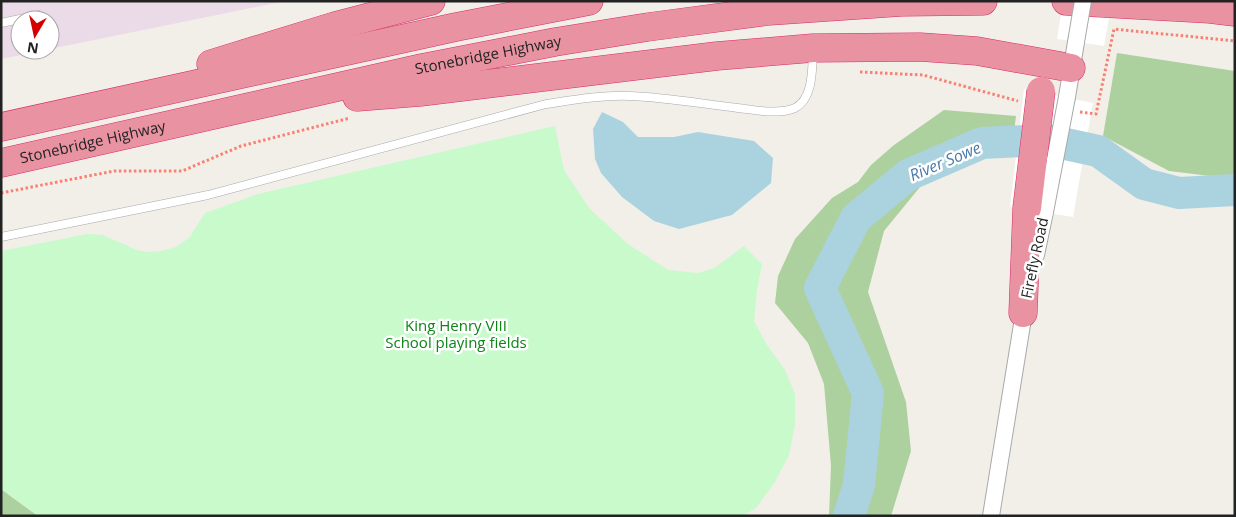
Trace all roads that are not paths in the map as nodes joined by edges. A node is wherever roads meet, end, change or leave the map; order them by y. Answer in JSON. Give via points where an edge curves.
{"nodes":[{"id":1,"x":431,"y":1,"type":"edge"},
{"id":2,"x":589,"y":1,"type":"edge"},
{"id":3,"x":983,"y":1,"type":"edge"},
{"id":4,"x":1066,"y":1,"type":"edge"},
{"id":5,"x":1083,"y":1,"type":"edge"},
{"id":6,"x":1235,"y":12,"type":"edge"},
{"id":7,"x":813,"y":48,"type":"junction"},
{"id":8,"x":1073,"y":55,"type":"junction"},
{"id":9,"x":1028,"y":60,"type":"junction"},
{"id":10,"x":1054,"y":94,"type":"junction"},
{"id":11,"x":124,"y":100,"type":"junction"},
{"id":12,"x":267,"y":104,"type":"junction"},
{"id":13,"x":1,"y":127,"type":"edge"},
{"id":14,"x":1,"y":163,"type":"edge"},
{"id":15,"x":1,"y":237,"type":"edge"},
{"id":16,"x":1023,"y":313,"type":"joint"},
{"id":17,"x":991,"y":516,"type":"edge"}],
"edges":[{"from":1,"to":11,"type":"highway","via":[[335,26],[198,68]]},
{"from":2,"to":11,"type":"highway"},
{"from":3,"to":12,"type":"highway","name":"Stonebridge Highway","via":[[901,2],[769,11],[648,27],[431,66]]},
{"from":4,"to":6,"type":"highway"},
{"from":5,"to":8,"type":"street","bridge":true},
{"from":7,"to":9,"type":"highway","via":[[920,47],[977,51]]},
{"from":7,"to":12,"type":"highway","via":[[717,56],[420,92]]},
{"from":7,"to":15,"type":"lane","via":[[807,95],[796,107],[784,111],[627,96],[546,104],[208,194]]},
{"from":8,"to":9,"type":"highway"},
{"from":8,"to":10,"type":"street"},
{"from":9,"to":10,"type":"highway"},
{"from":10,"to":16,"type":"highway","bridge":true},
{"from":11,"to":13,"type":"highway"},
{"from":12,"to":14,"type":"highway","name":"Stonebridge Highway"},
{"from":16,"to":17,"type":"street","name":"Firefly Road"}]}
